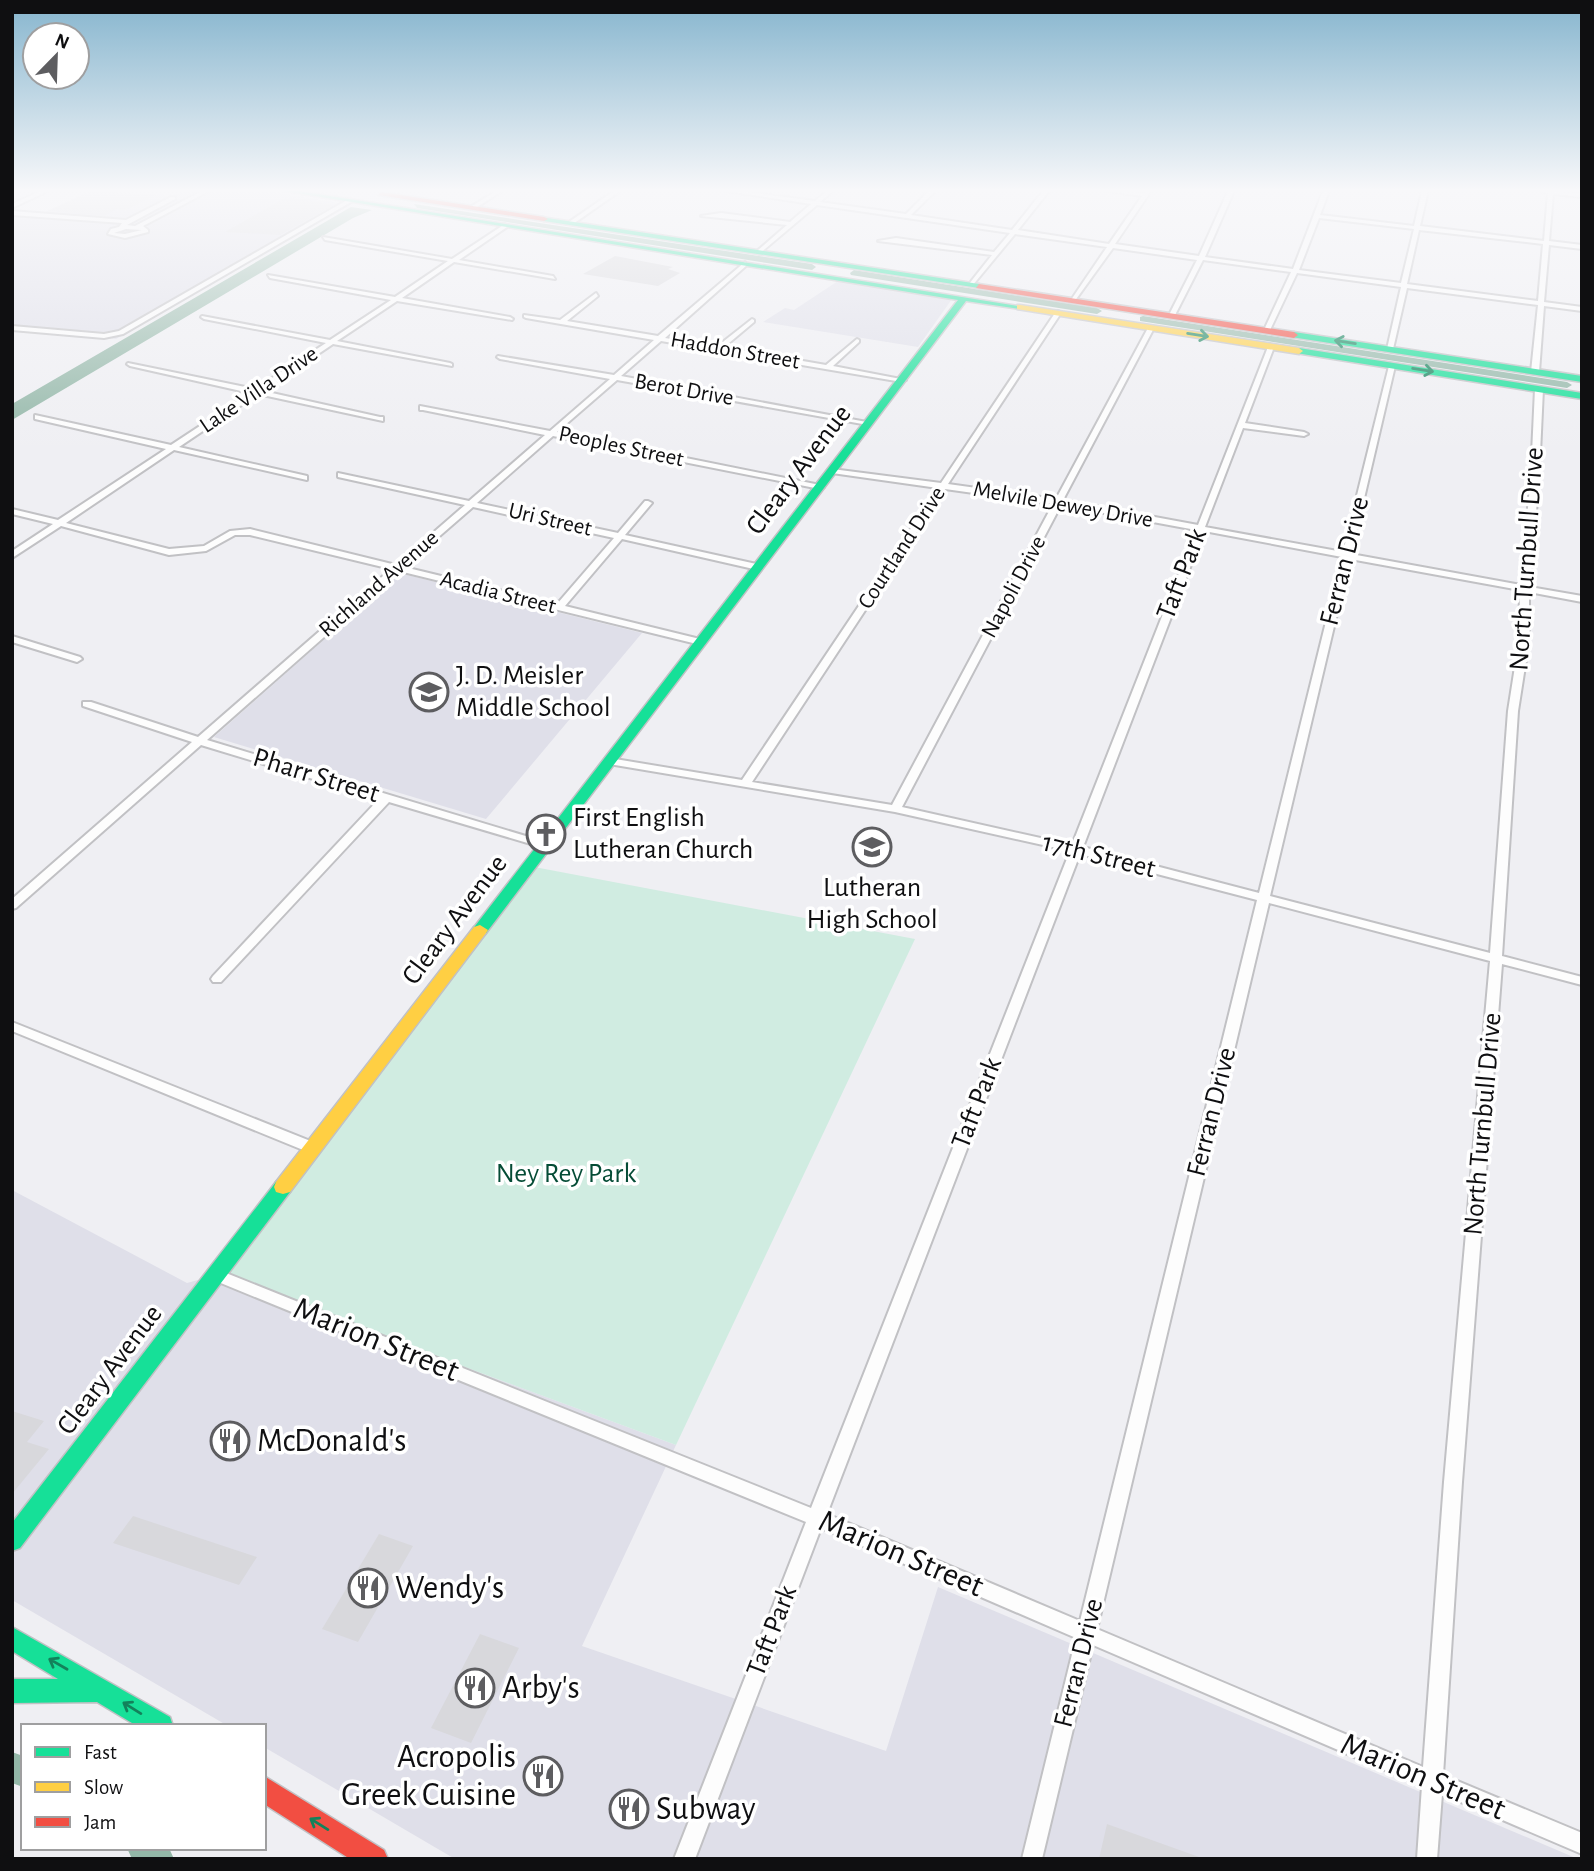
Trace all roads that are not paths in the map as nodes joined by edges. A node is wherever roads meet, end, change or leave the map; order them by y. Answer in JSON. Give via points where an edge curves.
{"nodes":[{"id":1,"x":212,"y":278,"type":"edge"},
{"id":2,"x":283,"y":278,"type":"edge"},
{"id":3,"x":426,"y":278,"type":"edge"},
{"id":4,"x":729,"y":278,"type":"edge"},
{"id":5,"x":836,"y":278,"type":"edge"},
{"id":6,"x":911,"y":278,"type":"edge"},
{"id":7,"x":978,"y":278,"type":"edge"},
{"id":8,"x":1089,"y":278,"type":"edge"},
{"id":9,"x":1186,"y":278,"type":"edge"},
{"id":10,"x":1292,"y":278,"type":"edge"},
{"id":11,"x":1344,"y":278,"type":"edge"},
{"id":12,"x":1406,"y":278,"type":"edge"},
{"id":13,"x":1543,"y":278,"type":"edge"},
{"id":14,"x":846,"y":280,"type":"joint"},
{"id":15,"x":1404,"y":286,"type":"junction"},
{"id":16,"x":968,"y":291,"type":"junction"},
{"id":17,"x":596,"y":295,"type":"dead end"},
{"id":18,"x":396,"y":299,"type":"junction"},
{"id":19,"x":1074,"y":300,"type":"junction"},
{"id":20,"x":1541,"y":303,"type":"junction"},
{"id":21,"x":1104,"y":305,"type":"junction"},
{"id":22,"x":1582,"y":309,"type":"edge"},
{"id":23,"x":1058,"y":313,"type":"junction"},
{"id":24,"x":526,"y":316,"type":"dead end"},
{"id":25,"x":204,"y":317,"type":"dead end"},
{"id":26,"x":1086,"y":317,"type":"junction"},
{"id":27,"x":510,"y":319,"type":"dead end"},
{"id":28,"x":1155,"y":320,"type":"junction"},
{"id":29,"x":752,"y":321,"type":"dead end"},
{"id":30,"x":561,"y":322,"type":"junction"},
{"id":31,"x":12,"y":328,"type":"edge"},
{"id":32,"x":661,"y":338,"type":"junction"},
{"id":33,"x":1269,"y":338,"type":"junction"},
{"id":34,"x":857,"y":341,"type":"dead end"},
{"id":35,"x":331,"y":342,"type":"junction"},
{"id":36,"x":723,"y":349,"type":"junction"},
{"id":37,"x":500,"y":357,"type":"dead end"},
{"id":38,"x":1391,"y":358,"type":"junction"},
{"id":39,"x":130,"y":364,"type":"dead end"},
{"id":40,"x":450,"y":365,"type":"dead end"},
{"id":41,"x":828,"y":367,"type":"junction"},
{"id":42,"x":1535,"y":372,"type":"junction"},
{"id":43,"x":615,"y":378,"type":"junction"},
{"id":44,"x":902,"y":380,"type":"junction"},
{"id":45,"x":1576,"y":380,"type":"edge"},
{"id":46,"x":1539,"y":389,"type":"junction"},
{"id":47,"x":1582,"y":390,"type":"edge"},
{"id":48,"x":255,"y":391,"type":"junction"},
{"id":49,"x":1557,"y":392,"type":"junction"},
{"id":50,"x":1582,"y":396,"type":"edge"},
{"id":51,"x":423,"y":408,"type":"dead end"},
{"id":52,"x":38,"y":416,"type":"dead end"},
{"id":53,"x":380,"y":419,"type":"dead end"},
{"id":54,"x":868,"y":423,"type":"junction"},
{"id":55,"x":1240,"y":425,"type":"junction"},
{"id":56,"x":553,"y":433,"type":"junction"},
{"id":57,"x":1304,"y":435,"type":"dead end"},
{"id":58,"x":174,"y":448,"type":"junction"},
{"id":59,"x":832,"y":471,"type":"junction"},
{"id":60,"x":341,"y":475,"type":"dead end"},
{"id":61,"x":304,"y":478,"type":"dead end"},
{"id":62,"x":943,"y":485,"type":"junction"},
{"id":63,"x":820,"y":486,"type":"junction"},
{"id":64,"x":1059,"y":502,"type":"junction"},
{"id":65,"x":473,"y":503,"type":"junction"},
{"id":66,"x":648,"y":503,"type":"dead end"},
{"id":67,"x":12,"y":511,"type":"edge"},
{"id":68,"x":59,"y":524,"type":"junction"},
{"id":69,"x":1200,"y":529,"type":"junction"},
{"id":70,"x":620,"y":536,"type":"junction"},
{"id":71,"x":12,"y":555,"type":"edge"},
{"id":72,"x":1346,"y":556,"type":"junction"},
{"id":73,"x":758,"y":567,"type":"junction"},
{"id":74,"x":398,"y":568,"type":"junction"},
{"id":75,"x":1525,"y":589,"type":"junction"},
{"id":76,"x":1582,"y":600,"type":"edge"},
{"id":77,"x":559,"y":608,"type":"junction"},
{"id":78,"x":12,"y":639,"type":"edge"},
{"id":79,"x":701,"y":642,"type":"junction"},
{"id":80,"x":77,"y":659,"type":"dead end"},
{"id":81,"x":87,"y":705,"type":"dead end"},
{"id":82,"x":198,"y":741,"type":"junction"},
{"id":83,"x":609,"y":761,"type":"junction"},
{"id":84,"x":746,"y":783,"type":"junction"},
{"id":85,"x":387,"y":797,"type":"junction"},
{"id":86,"x":895,"y":809,"type":"junction"},
{"id":87,"x":545,"y":845,"type":"junction"},
{"id":88,"x":1076,"y":849,"type":"junction"},
{"id":89,"x":1264,"y":897,"type":"junction"},
{"id":90,"x":12,"y":905,"type":"edge"},
{"id":91,"x":1496,"y":960,"type":"junction"},
{"id":92,"x":217,"y":979,"type":"dead end"},
{"id":93,"x":1582,"y":981,"type":"edge"},
{"id":94,"x":12,"y":1026,"type":"edge"},
{"id":95,"x":313,"y":1148,"type":"junction"},
{"id":96,"x":216,"y":1275,"type":"junction"},
{"id":97,"x":816,"y":1518,"type":"junction"},
{"id":98,"x":12,"y":1541,"type":"edge"},
{"id":99,"x":1087,"y":1633,"type":"junction"},
{"id":100,"x":12,"y":1639,"type":"edge"},
{"id":101,"x":12,"y":1690,"type":"edge"},
{"id":102,"x":103,"y":1690,"type":"junction"},
{"id":103,"x":158,"y":1724,"type":"edge"},
{"id":104,"x":1434,"y":1782,"type":"junction"},
{"id":105,"x":266,"y":1790,"type":"edge"},
{"id":106,"x":1582,"y":1844,"type":"edge"},
{"id":107,"x":376,"y":1859,"type":"edge"},
{"id":108,"x":684,"y":1859,"type":"edge"},
{"id":109,"x":1032,"y":1859,"type":"edge"},
{"id":110,"x":1427,"y":1859,"type":"edge"}],
"edges":[{"from":1,"to":31,"type":"street","via":[[121,332],[104,336]]},
{"from":2,"to":18,"type":"street"},
{"from":3,"to":18,"type":"street","name":"Lake Villa Drive"},
{"from":4,"to":32,"type":"street","name":"Richland Avenue"},
{"from":5,"to":14,"type":"main road"},
{"from":6,"to":16,"type":"main road"},
{"from":7,"to":16,"type":"street","name":"Cleary Avenue"},
{"from":8,"to":19,"type":"street"},
{"from":9,"to":28,"type":"street"},
{"from":10,"to":33,"type":"street","name":"Taft Park"},
{"from":11,"to":15,"type":"street"},
{"from":12,"to":15,"type":"street","name":"Ferran Drive"},
{"from":13,"to":20,"type":"street"},
{"from":14,"to":16,"type":"main road"},
{"from":15,"to":20,"type":"street"},
{"from":15,"to":38,"type":"street","name":"Ferran Drive"},
{"from":16,"to":19,"type":"main road"},
{"from":16,"to":23,"type":"main road"},
{"from":16,"to":44,"type":"main road","name":"Cleary Avenue"},
{"from":17,"to":30,"type":"street"},
{"from":18,"to":27,"type":"street"},
{"from":18,"to":35,"type":"street","name":"Lake Villa Drive"},
{"from":19,"to":21,"type":"main road"},
{"from":20,"to":22,"type":"street"},
{"from":20,"to":42,"type":"street"},
{"from":21,"to":26,"type":"main road","via":[[1114,313]]},
{"from":21,"to":28,"type":"main road"},
{"from":23,"to":26,"type":"main road"},
{"from":23,"to":62,"type":"street","name":"Courtland Drive"},
{"from":24,"to":30,"type":"street","name":"Haddon Street"},
{"from":25,"to":35,"type":"street"},
{"from":26,"to":28,"type":"main road"},
{"from":28,"to":33,"type":"main road","one_way":true},
{"from":28,"to":33,"type":"main road"},
{"from":28,"to":64,"type":"street","name":"Napoli Drive"},
{"from":29,"to":36,"type":"street"},
{"from":30,"to":32,"type":"street","name":"Haddon Street"},
{"from":32,"to":36,"type":"street","name":"Haddon Street"},
{"from":32,"to":43,"type":"street","name":"Richland Avenue"},
{"from":33,"to":38,"type":"main road"},
{"from":33,"to":55,"type":"street","name":"Taft Park"},
{"from":34,"to":41,"type":"street"},
{"from":35,"to":40,"type":"street"},
{"from":35,"to":48,"type":"street","name":"Lake Villa Drive"},
{"from":36,"to":41,"type":"street","name":"Haddon Street"},
{"from":37,"to":43,"type":"street","name":"Berot Drive"},
{"from":38,"to":42,"type":"main road"},
{"from":38,"to":46,"type":"main road","one_way":true},
{"from":38,"to":72,"type":"street","name":"Ferran Drive"},
{"from":39,"to":48,"type":"street"},
{"from":41,"to":44,"type":"street","name":"Haddon Street"},
{"from":42,"to":45,"type":"main road"},
{"from":43,"to":54,"type":"street","name":"Berot Drive"},
{"from":43,"to":56,"type":"street","name":"Richland Avenue"},
{"from":44,"to":54,"type":"main road","name":"Cleary Avenue"},
{"from":46,"to":49,"type":"main road"},
{"from":46,"to":75,"type":"street","name":"North Turnbull Drive"},
{"from":47,"to":49,"type":"main road"},
{"from":48,"to":53,"type":"street"},
{"from":48,"to":58,"type":"street","name":"Lake Villa Drive"},
{"from":49,"to":50,"type":"main road"},
{"from":51,"to":56,"type":"street","name":"Peoples Street"},
{"from":52,"to":58,"type":"street"},
{"from":54,"to":59,"type":"main road","name":"Cleary Avenue"},
{"from":55,"to":57,"type":"street"},
{"from":55,"to":69,"type":"street","name":"Taft Park"},
{"from":56,"to":63,"type":"street","name":"Peoples Street"},
{"from":56,"to":65,"type":"street","name":"Richland Avenue"},
{"from":58,"to":61,"type":"street"},
{"from":58,"to":68,"type":"street","name":"Lake Villa Drive"},
{"from":59,"to":62,"type":"street","name":"Melvile Dewey Drive"},
{"from":59,"to":63,"type":"main road","name":"Cleary Avenue"},
{"from":60,"to":65,"type":"street","name":"Uri Street"},
{"from":62,"to":64,"type":"street","name":"Melvile Dewey Drive"},
{"from":62,"to":84,"type":"street","name":"Courtland Drive"},
{"from":63,"to":73,"type":"main road","name":"Cleary Avenue"},
{"from":64,"to":69,"type":"street","name":"Melvile Dewey Drive"},
{"from":64,"to":86,"type":"street","name":"Napoli Drive"},
{"from":65,"to":70,"type":"street","name":"Uri Street"},
{"from":65,"to":74,"type":"street","name":"Richland Avenue"},
{"from":66,"to":70,"type":"street"},
{"from":67,"to":68,"type":"street"},
{"from":68,"to":71,"type":"street","name":"Lake Villa Drive"},
{"from":68,"to":74,"type":"street","name":"Acadia Street","via":[[169,552],[206,548],[239,532],[255,533]]},
{"from":69,"to":72,"type":"street","name":"Melvile Dewey Drive"},
{"from":69,"to":88,"type":"street","name":"Taft Park"},
{"from":70,"to":73,"type":"street","name":"Uri Street"},
{"from":70,"to":77,"type":"street"},
{"from":72,"to":75,"type":"street","name":"Melvile Dewey Drive"},
{"from":72,"to":89,"type":"street","name":"Ferran Drive"},
{"from":73,"to":79,"type":"main road","name":"Cleary Avenue"},
{"from":74,"to":77,"type":"street","name":"Acadia Street"},
{"from":74,"to":82,"type":"street","name":"Richland Avenue"},
{"from":75,"to":76,"type":"street","name":"Melvile Dewey Drive"},
{"from":75,"to":91,"type":"street","name":"North Turnbull Drive"},
{"from":77,"to":79,"type":"street","name":"Acadia Street"},
{"from":78,"to":80,"type":"street"},
{"from":79,"to":83,"type":"main road","name":"Cleary Avenue"},
{"from":81,"to":82,"type":"street","name":"Pharr Street"},
{"from":82,"to":85,"type":"street","name":"Pharr Street"},
{"from":82,"to":90,"type":"street","name":"Richland Avenue"},
{"from":83,"to":84,"type":"street","name":"17th Street"},
{"from":83,"to":87,"type":"main road","name":"Cleary Avenue"},
{"from":84,"to":86,"type":"street","name":"17th Street"},
{"from":85,"to":87,"type":"street","name":"Pharr Street"},
{"from":85,"to":92,"type":"street"},
{"from":86,"to":88,"type":"street","name":"17th Street"},
{"from":87,"to":95,"type":"main road","name":"Cleary Avenue"},
{"from":88,"to":89,"type":"street","name":"17th Street"},
{"from":88,"to":97,"type":"street","name":"Taft Park"},
{"from":89,"to":91,"type":"street","name":"17th Street"},
{"from":89,"to":99,"type":"street","name":"Ferran Drive"},
{"from":91,"to":93,"type":"street","name":"17th Street"},
{"from":91,"to":104,"type":"street","name":"North Turnbull Drive","via":[[1454,1469]]},
{"from":94,"to":95,"type":"street"},
{"from":95,"to":96,"type":"main road","name":"Cleary Avenue"},
{"from":96,"to":97,"type":"street","name":"Marion Street"},
{"from":96,"to":98,"type":"main road","name":"Cleary Avenue"},
{"from":97,"to":99,"type":"street","name":"Marion Street"},
{"from":97,"to":108,"type":"street","name":"Taft Park"},
{"from":99,"to":104,"type":"street","name":"Marion Street"},
{"from":99,"to":109,"type":"street","name":"Ferran Drive"},
{"from":102,"to":100,"type":"main road","one_way":true},
{"from":101,"to":102,"type":"main road"},
{"from":103,"to":102,"type":"main road","one_way":true},
{"from":104,"to":106,"type":"street","name":"Marion Street"},
{"from":104,"to":110,"type":"street","name":"North Turnbull Drive"},
{"from":107,"to":105,"type":"main road","one_way":true}]}
